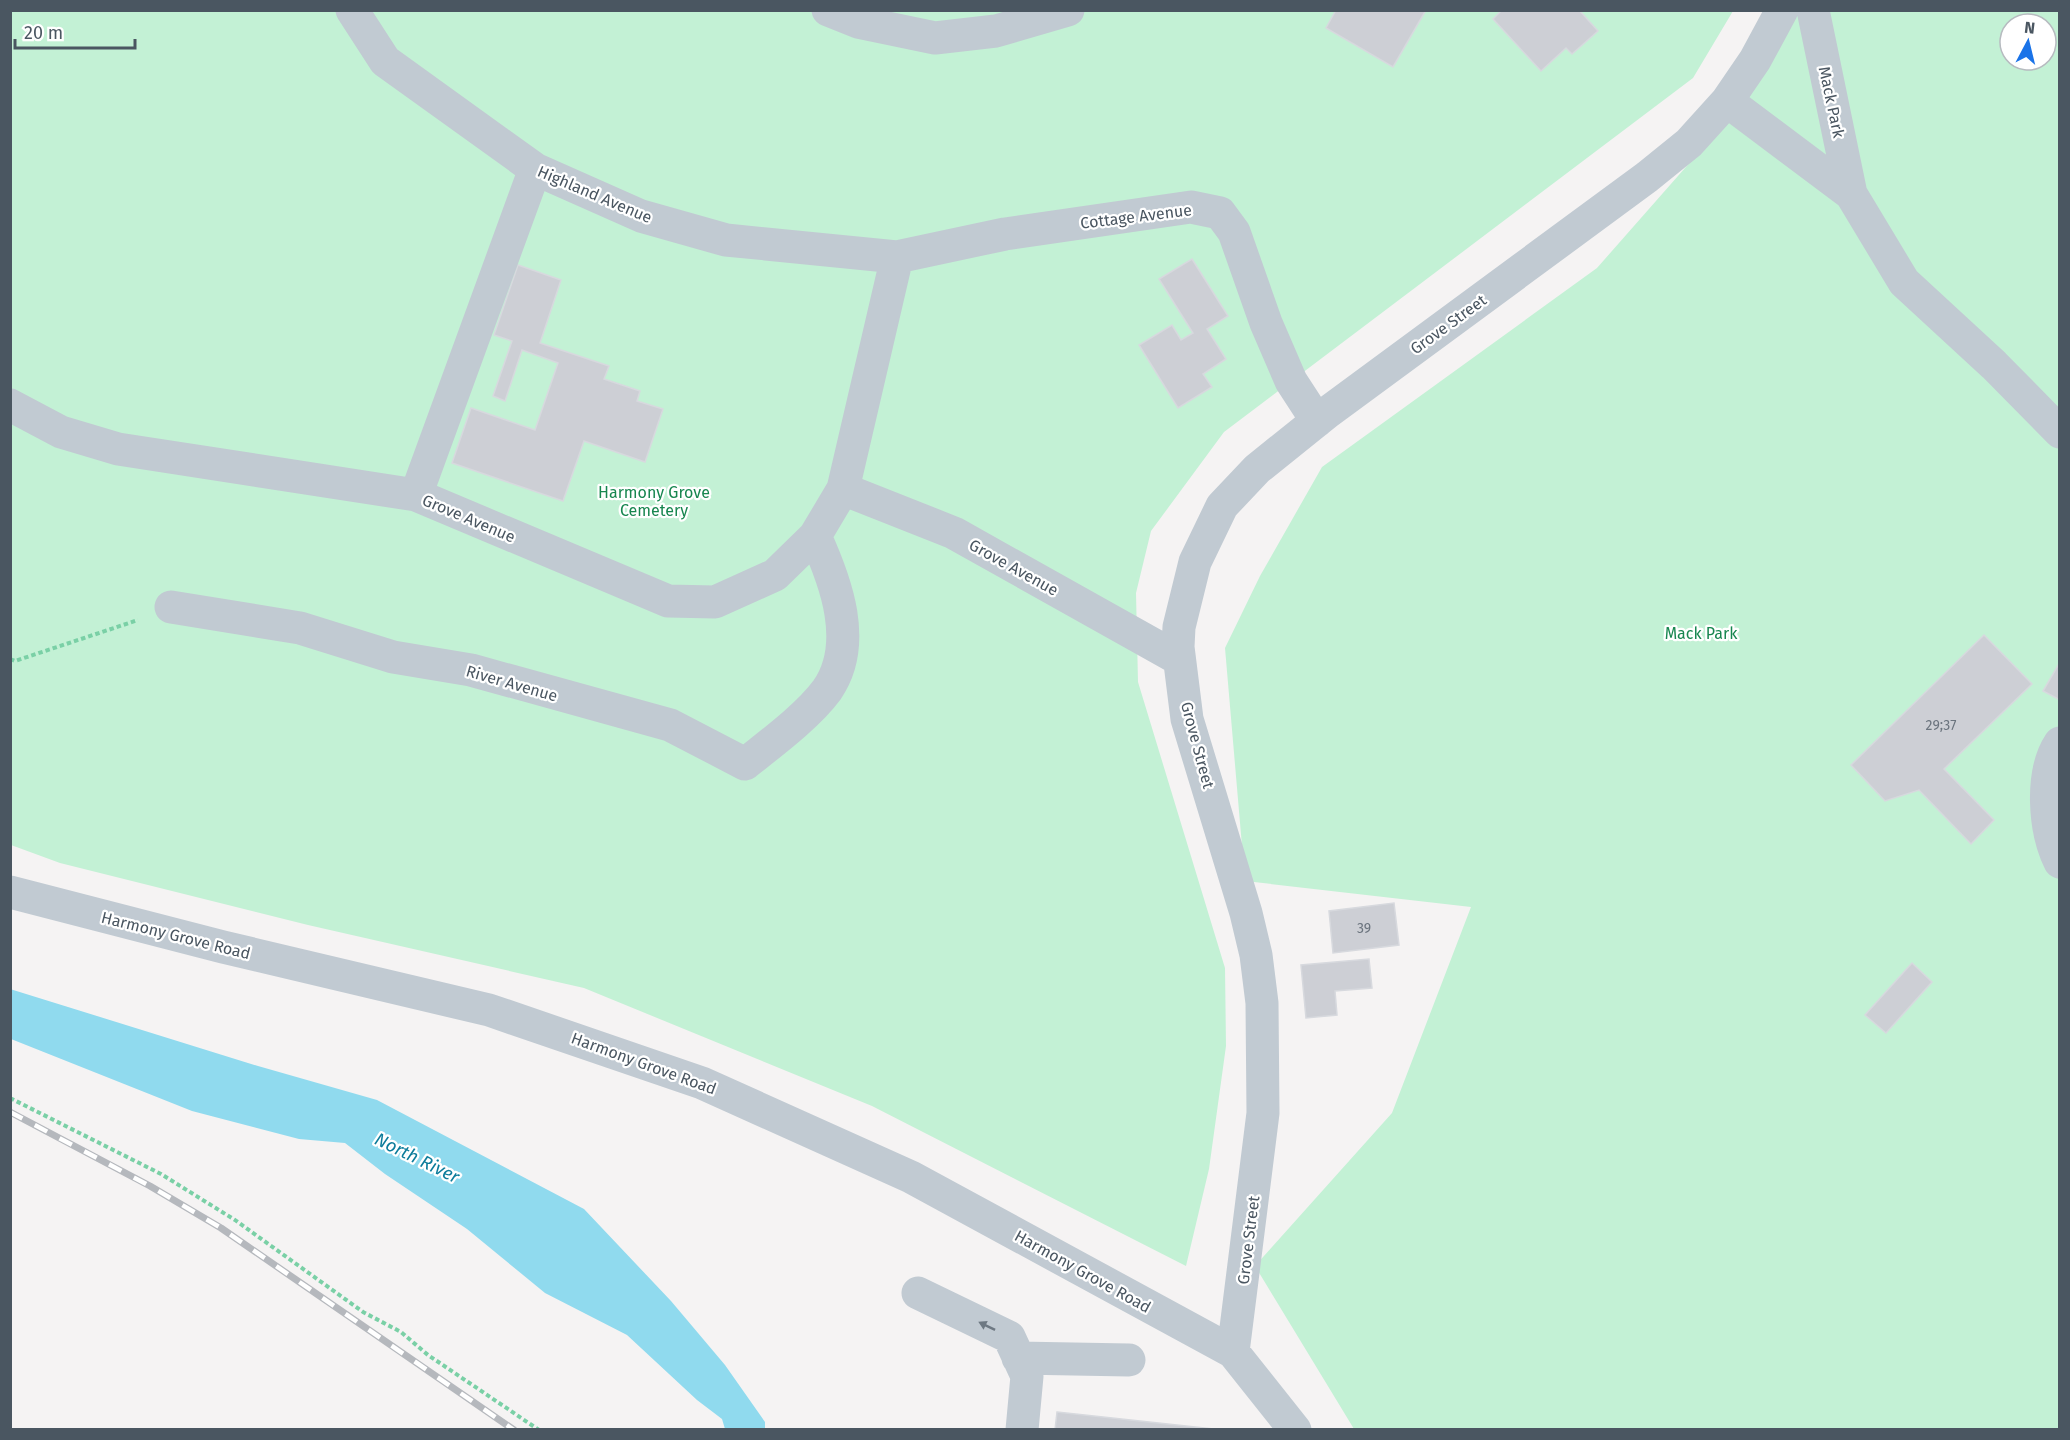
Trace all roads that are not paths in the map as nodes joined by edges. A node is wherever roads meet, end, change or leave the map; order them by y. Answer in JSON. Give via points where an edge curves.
{"nodes":[{"id":1,"x":352,"y":10,"type":"edge"},
{"id":2,"x":828,"y":10,"type":"edge"},
{"id":3,"x":1068,"y":10,"type":"edge"},
{"id":4,"x":1782,"y":10,"type":"edge"},
{"id":5,"x":1814,"y":10,"type":"edge"},
{"id":6,"x":1727,"y":101,"type":"junction"},
{"id":7,"x":535,"y":169,"type":"junction"},
{"id":8,"x":1851,"y":194,"type":"junction"},
{"id":9,"x":897,"y":257,"type":"junction"},
{"id":10,"x":10,"y":405,"type":"edge"},
{"id":11,"x":1317,"y":421,"type":"junction"},
{"id":12,"x":2060,"y":432,"type":"edge"},
{"id":13,"x":843,"y":489,"type":"junction"},
{"id":14,"x":416,"y":495,"type":"junction"},
{"id":15,"x":815,"y":536,"type":"junction"},
{"id":16,"x":171,"y":607,"type":"road end"},
{"id":17,"x":1179,"y":659,"type":"junction"},
{"id":18,"x":2060,"y":743,"type":"edge"},
{"id":19,"x":2060,"y":862,"type":"edge"},
{"id":20,"x":10,"y":892,"type":"edge"},
{"id":21,"x":918,"y":1293,"type":"dead end"},
{"id":22,"x":1233,"y":1352,"type":"junction"},
{"id":23,"x":1018,"y":1358,"type":"junction"},
{"id":24,"x":1129,"y":1360,"type":"dead end"},
{"id":25,"x":1022,"y":1430,"type":"edge"},
{"id":26,"x":1295,"y":1430,"type":"edge"}],
"edges":[{"from":1,"to":7,"type":"street","name":"Highland Avenue","via":[[385,61]]},
{"from":2,"to":3,"type":"street","via":[[858,22],[935,38],[996,31]]},
{"from":4,"to":6,"type":"street","name":"Grove Street"},
{"from":5,"to":8,"type":"street","name":"Mack Park"},
{"from":6,"to":8,"type":"street","name":"Mack Park"},
{"from":6,"to":11,"type":"street","name":"Grove Street","via":[[1689,143],[1647,177]]},
{"from":7,"to":9,"type":"street","name":"Highland Avenue","via":[[641,216],[726,240]]},
{"from":7,"to":14,"type":"street"},
{"from":8,"to":12,"type":"street","name":"Mack Park","via":[[1904,282]]},
{"from":9,"to":11,"type":"street","name":"Cottage Avenue","via":[[1005,234],[1191,207],[1220,213],[1234,232],[1291,381]]},
{"from":9,"to":13,"type":"street","name":"Grove Avenue"},
{"from":10,"to":14,"type":"street","name":"Grove Avenue","via":[[61,432],[118,449]]},
{"from":11,"to":17,"type":"street","name":"Grove Street","via":[[1257,470],[1222,506],[1195,562],[1179,627]]},
{"from":13,"to":15,"type":"street","name":"Grove Avenue"},
{"from":13,"to":17,"type":"street","name":"Grove Avenue","via":[[954,533]]},
{"from":14,"to":15,"type":"street","name":"Grove Avenue","via":[[668,601],[715,602],[775,575]]},
{"from":15,"to":16,"type":"street","name":"River Avenue","via":[[832,573],[842,615],[841,659],[826,690],[784,733],[745,764],[670,725],[471,670],[393,657],[300,628]]},
{"from":17,"to":22,"type":"street","name":"Grove Street","via":[[1187,719],[1246,913],[1262,1003],[1263,1113]]},
{"from":18,"to":19,"type":"street","via":[[2053,753],[2046,783],[2052,847]]},
{"from":20,"to":22,"type":"street","name":"Harmony Grove Road","via":[[489,1010],[682,1075],[911,1178]]},
{"from":23,"to":21,"type":"street","one_way":true,"via":[[1008,1337]]},
{"from":22,"to":26,"type":"street"},
{"from":23,"to":24,"type":"street"},
{"from":23,"to":25,"type":"street","via":[[1027,1376]]}]}
